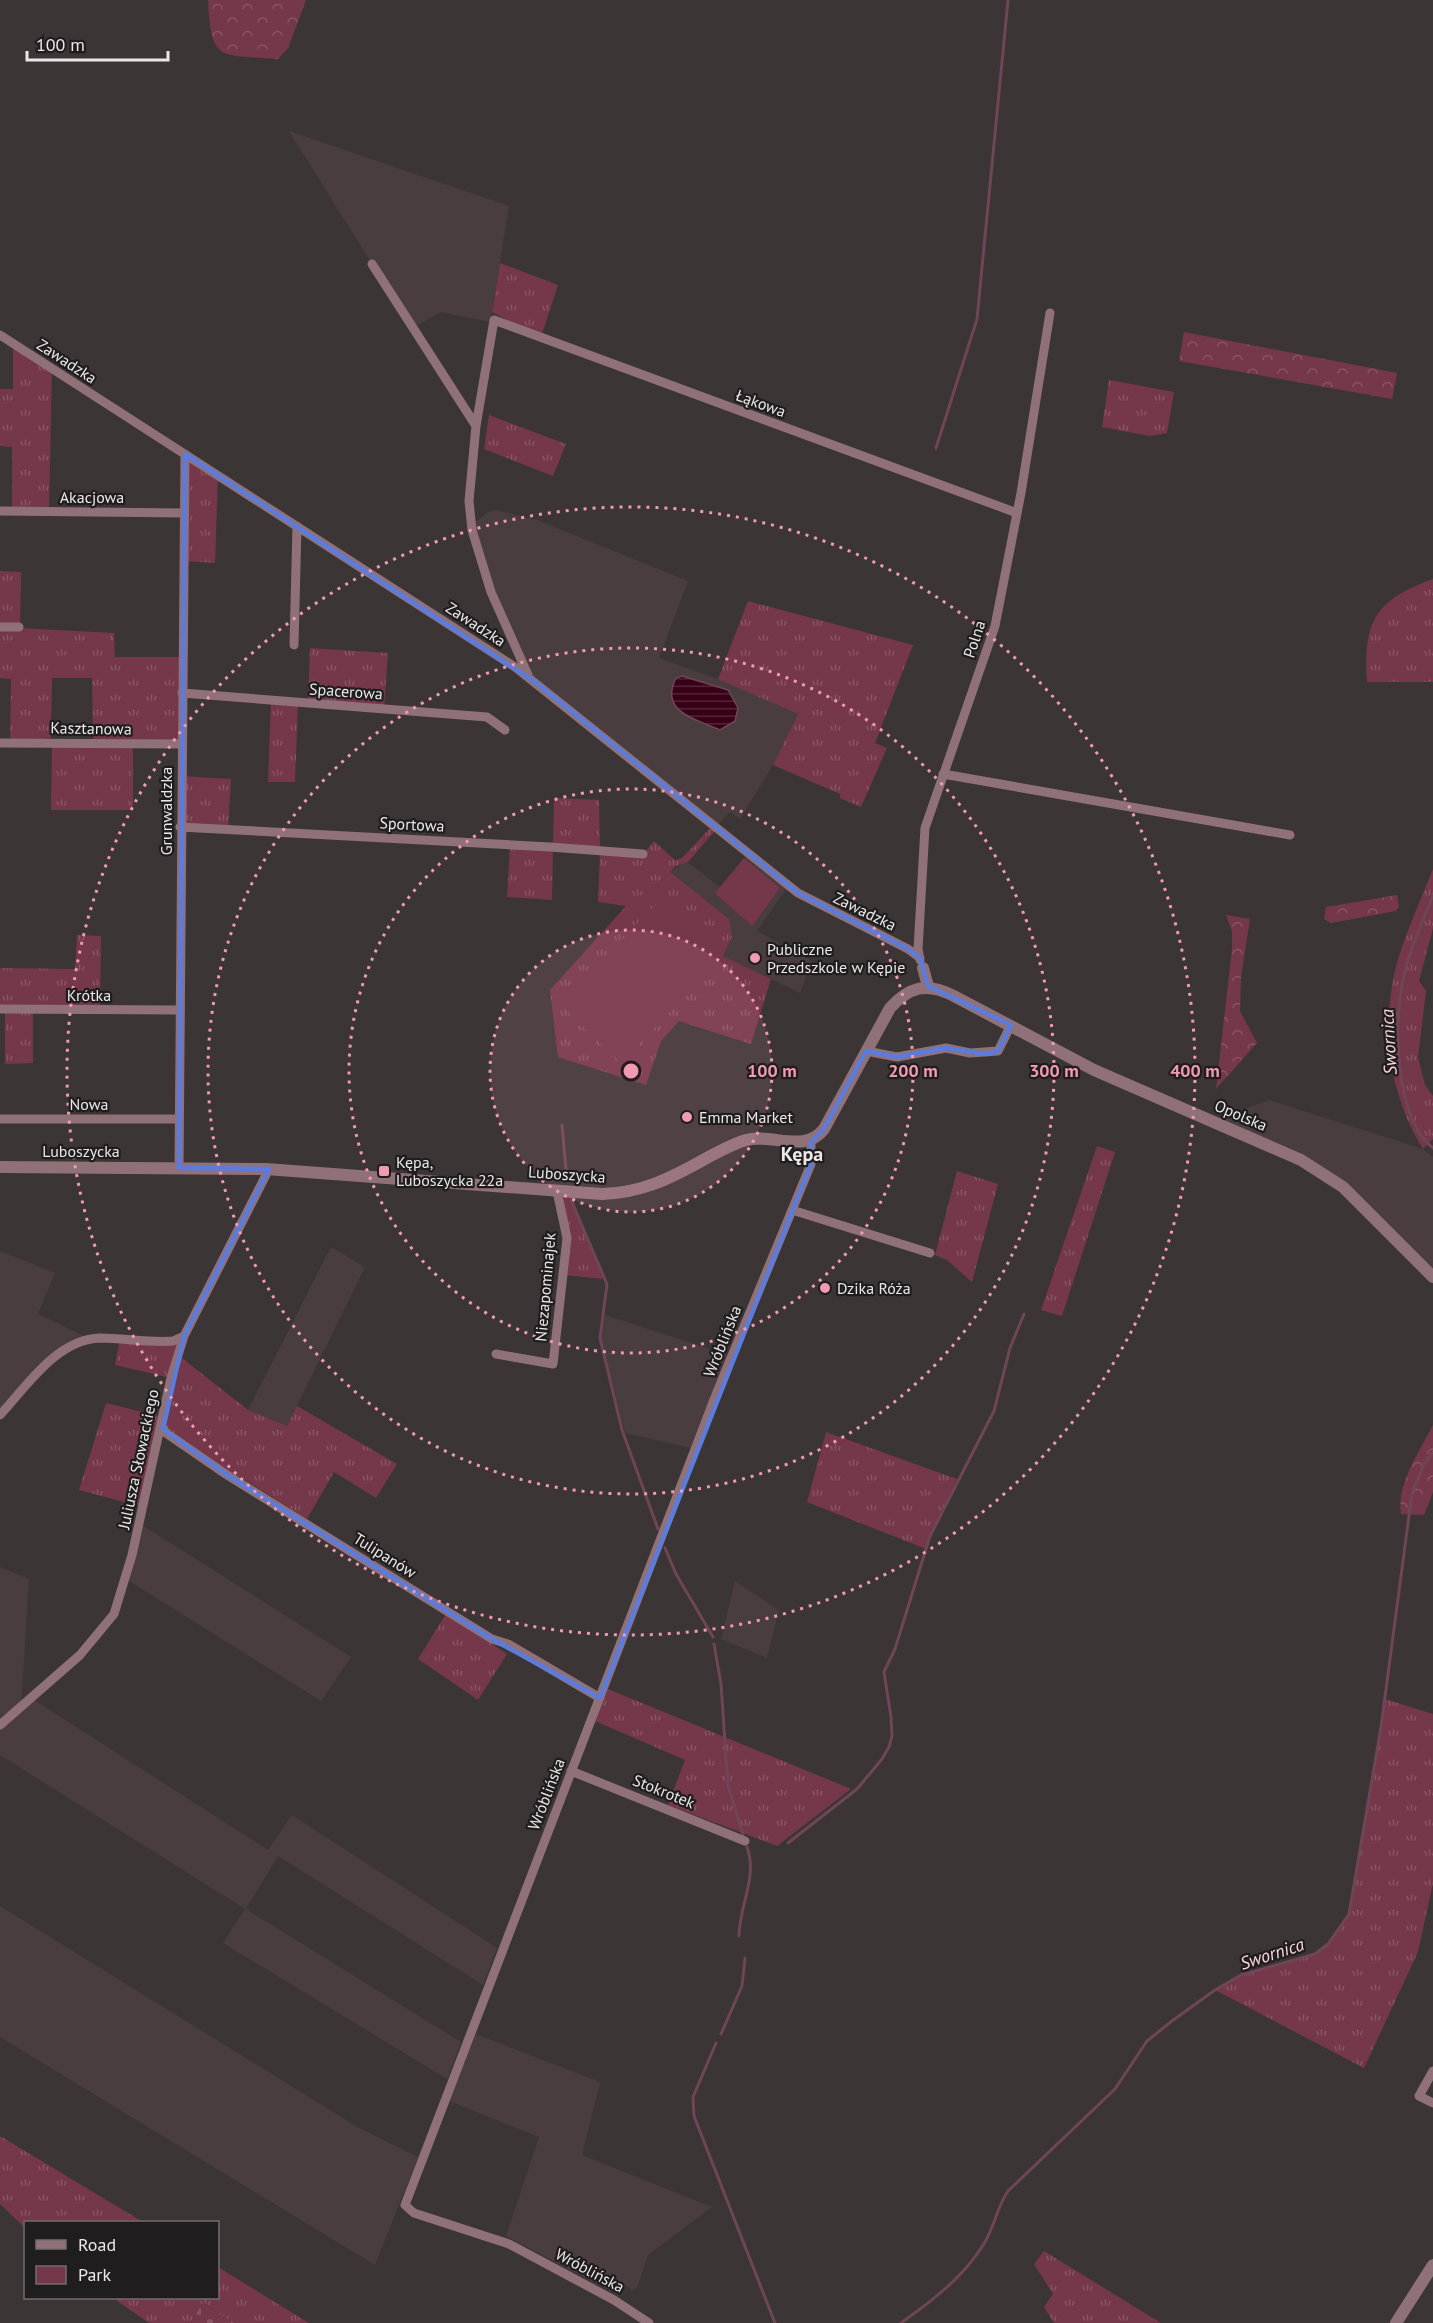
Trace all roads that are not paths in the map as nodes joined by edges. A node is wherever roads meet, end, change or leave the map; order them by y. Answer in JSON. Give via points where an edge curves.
{"nodes":[{"id":1,"x":372,"y":264,"type":"dead end"},
{"id":2,"x":1050,"y":313,"type":"dead end"},
{"id":3,"x":0,"y":335,"type":"edge"},
{"id":4,"x":476,"y":426,"type":"junction"},
{"id":5,"x":185,"y":454,"type":"junction"},
{"id":6,"x":0,"y":511,"type":"edge"},
{"id":7,"x":184,"y":513,"type":"junction"},
{"id":8,"x":1017,"y":513,"type":"junction"},
{"id":9,"x":297,"y":526,"type":"junction"},
{"id":10,"x":0,"y":627,"type":"edge"},
{"id":11,"x":19,"y":627,"type":"dead end"},
{"id":12,"x":294,"y":645,"type":"dead end"},
{"id":13,"x":530,"y":678,"type":"junction"},
{"id":14,"x":182,"y":693,"type":"junction"},
{"id":15,"x":505,"y":730,"type":"dead end"},
{"id":16,"x":0,"y":743,"type":"edge"},
{"id":17,"x":181,"y":744,"type":"junction"},
{"id":18,"x":943,"y":774,"type":"junction"},
{"id":19,"x":180,"y":827,"type":"junction"},
{"id":20,"x":1290,"y":835,"type":"dead end"},
{"id":21,"x":643,"y":854,"type":"dead end"},
{"id":22,"x":921,"y":963,"type":"junction"},
{"id":23,"x":928,"y":986,"type":"junction"},
{"id":24,"x":0,"y":1009,"type":"edge"},
{"id":25,"x":178,"y":1010,"type":"junction"},
{"id":26,"x":1011,"y":1025,"type":"junction"},
{"id":27,"x":866,"y":1051,"type":"junction"},
{"id":28,"x":0,"y":1119,"type":"edge"},
{"id":29,"x":179,"y":1119,"type":"junction"},
{"id":30,"x":811,"y":1140,"type":"junction"},
{"id":31,"x":0,"y":1167,"type":"edge"},
{"id":32,"x":179,"y":1168,"type":"junction"},
{"id":33,"x":266,"y":1169,"type":"junction"},
{"id":34,"x":557,"y":1191,"type":"junction"},
{"id":35,"x":792,"y":1210,"type":"junction"},
{"id":36,"x":930,"y":1254,"type":"dead end"},
{"id":37,"x":1433,"y":1277,"type":"edge"},
{"id":38,"x":184,"y":1336,"type":"junction"},
{"id":39,"x":496,"y":1354,"type":"dead end"},
{"id":40,"x":0,"y":1415,"type":"edge"},
{"id":41,"x":161,"y":1425,"type":"junction"},
{"id":42,"x":600,"y":1698,"type":"junction"},
{"id":43,"x":0,"y":1725,"type":"edge"},
{"id":44,"x":571,"y":1771,"type":"junction"},
{"id":45,"x":745,"y":1840,"type":"dead end"},
{"id":46,"x":1433,"y":2071,"type":"edge"},
{"id":47,"x":1433,"y":2103,"type":"edge"},
{"id":48,"x":1433,"y":2265,"type":"edge"},
{"id":49,"x":649,"y":2323,"type":"edge"},
{"id":50,"x":1396,"y":2323,"type":"edge"}],
"edges":[{"from":1,"to":4,"type":"street"},
{"from":2,"to":8,"type":"street","name":"Polna"},
{"from":3,"to":5,"type":"street","name":"Zawadzka"},
{"from":4,"to":8,"type":"street","name":"Łąkowa","via":[[494,320]]},
{"from":4,"to":13,"type":"street","via":[[469,501],[472,530],[491,592]]},
{"from":5,"to":7,"type":"street","name":"Grunwaldzka"},
{"from":5,"to":9,"type":"street","name":"Zawadzka"},
{"from":6,"to":7,"type":"street","name":"Akacjowa"},
{"from":7,"to":14,"type":"street","name":"Grunwaldzka"},
{"from":8,"to":18,"type":"street","name":"Polna","via":[[995,627]]},
{"from":9,"to":12,"type":"street"},
{"from":9,"to":13,"type":"street","name":"Zawadzka"},
{"from":10,"to":11,"type":"street"},
{"from":13,"to":22,"type":"street","name":"Zawadzka","via":[[798,893],[908,949]]},
{"from":14,"to":15,"type":"street","name":"Spacerowa","via":[[487,717]]},
{"from":14,"to":17,"type":"street","name":"Grunwaldzka"},
{"from":16,"to":17,"type":"street","name":"Kasztanowa"},
{"from":17,"to":19,"type":"street","name":"Grunwaldzka"},
{"from":18,"to":20,"type":"street"},
{"from":18,"to":22,"type":"street","name":"Polna","via":[[925,828]]},
{"from":19,"to":21,"type":"street","name":"Sportowa"},
{"from":19,"to":25,"type":"street","name":"Grunwaldzka"},
{"from":22,"to":23,"type":"street"},
{"from":23,"to":26,"type":"street","name":"Opolska"},
{"from":23,"to":27,"type":"street","via":[[915,988],[896,1001]]},
{"from":24,"to":25,"type":"street","name":"Krótka"},
{"from":25,"to":29,"type":"street","name":"Grunwaldzka"},
{"from":26,"to":27,"type":"street","via":[[998,1051],[986,1054],[946,1048],[897,1057]]},
{"from":26,"to":37,"type":"street","name":"Opolska","via":[[1095,1070],[1309,1165],[1343,1187]]},
{"from":27,"to":30,"type":"street","via":[[824,1129]]},
{"from":28,"to":29,"type":"street","name":"Nowa"},
{"from":29,"to":32,"type":"street","name":"Grunwaldzka"},
{"from":30,"to":34,"type":"street","name":"Luboszycka","via":[[744,1140],[642,1190],[602,1194]]},
{"from":30,"to":35,"type":"street","name":"Wróblińska","via":[[810,1164]]},
{"from":31,"to":32,"type":"street","name":"Luboszycka"},
{"from":32,"to":33,"type":"street","name":"Luboszycka"},
{"from":33,"to":34,"type":"street","name":"Luboszycka"},
{"from":33,"to":38,"type":"street","name":"Juliusza Słowackiego"},
{"from":34,"to":39,"type":"street","name":"Niezapominajek","via":[[567,1238],[553,1364]]},
{"from":35,"to":36,"type":"street"},
{"from":35,"to":42,"type":"street","name":"Wróblińska","via":[[715,1397]]},
{"from":38,"to":40,"type":"street","via":[[173,1341],[99,1338],[75,1344],[55,1357]]},
{"from":38,"to":41,"type":"street","name":"Juliusza Słowackiego"},
{"from":41,"to":42,"type":"street","name":"Tulipanów","via":[[258,1494],[492,1639],[508,1644]]},
{"from":41,"to":43,"type":"street","name":"Juliusza Słowackiego","via":[[132,1555],[114,1614],[80,1654]]},
{"from":42,"to":44,"type":"street","name":"Wróblińska"},
{"from":44,"to":45,"type":"street","name":"Stokrotek"},
{"from":44,"to":49,"type":"street","name":"Wróblińska","via":[[405,2205],[414,2213],[509,2244]]},
{"from":46,"to":47,"type":"street","via":[[1419,2096]]},
{"from":48,"to":50,"type":"street"}]}
